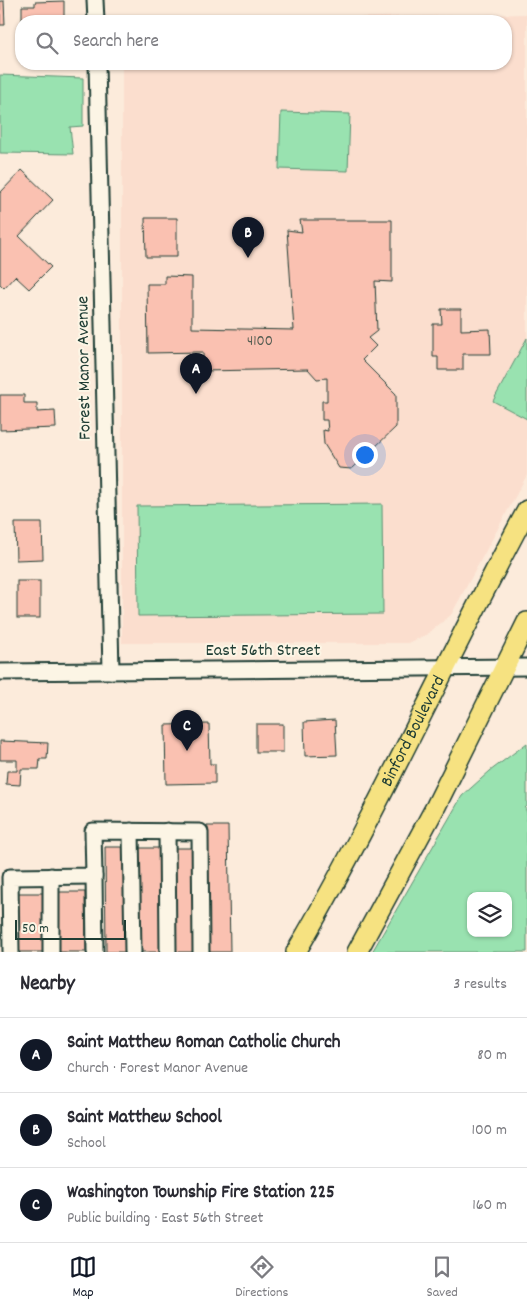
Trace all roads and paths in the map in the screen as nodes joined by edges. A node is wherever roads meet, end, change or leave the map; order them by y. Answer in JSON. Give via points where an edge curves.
{"nodes":[{"id":1,"x":95,"y":0,"type":"edge"},
{"id":2,"x":96,"y":15,"type":"edge"},
{"id":3,"x":97,"y":70,"type":"edge"},
{"id":4,"x":527,"y":510,"type":"edge"},
{"id":5,"x":527,"y":622,"type":"edge"},
{"id":6,"x":527,"y":667,"type":"edge"},
{"id":7,"x":444,"y":668,"type":"junction"},
{"id":8,"x":504,"y":668,"type":"junction"},
{"id":9,"x":111,"y":670,"type":"junction"},
{"id":10,"x":0,"y":672,"type":"edge"},
{"id":11,"x":131,"y":831,"type":"junction"},
{"id":12,"x":167,"y":831,"type":"junction"},
{"id":13,"x":51,"y":876,"type":"junction"},
{"id":14,"x":94,"y":876,"type":"junction"},
{"id":15,"x":10,"y":952,"type":"edge"},
{"id":16,"x":51,"y":952,"type":"edge"},
{"id":17,"x":95,"y":952,"type":"edge"},
{"id":18,"x":133,"y":952,"type":"edge"},
{"id":19,"x":168,"y":952,"type":"edge"},
{"id":20,"x":201,"y":952,"type":"edge"},
{"id":21,"x":296,"y":952,"type":"edge"},
{"id":22,"x":357,"y":952,"type":"edge"}],
"edges":[{"from":1,"to":2,"type":"street"},
{"from":3,"to":9,"type":"street","name":"Forest Manor Avenue"},
{"from":4,"to":7,"type":"main road","name":"Binford Boulevard"},
{"from":5,"to":8,"type":"main road"},
{"from":6,"to":8,"type":"street","name":"East 56th Street"},
{"from":7,"to":8,"type":"street","name":"East 56th Street"},
{"from":7,"to":9,"type":"street","name":"East 56th Street"},
{"from":7,"to":21,"type":"main road","name":"Binford Boulevard","via":[[366,826]]},
{"from":8,"to":22,"type":"main road","via":[[436,806]]},
{"from":9,"to":10,"type":"street","name":"East 56th Street"},
{"from":11,"to":12,"type":"street"},
{"from":11,"to":14,"type":"street","via":[[93,831]]},
{"from":11,"to":18,"type":"street"},
{"from":12,"to":19,"type":"street"},
{"from":12,"to":20,"type":"street","via":[[200,832]]},
{"from":13,"to":14,"type":"street"},
{"from":13,"to":15,"type":"street","via":[[10,877]]},
{"from":13,"to":16,"type":"street"},
{"from":14,"to":17,"type":"street"}]}
